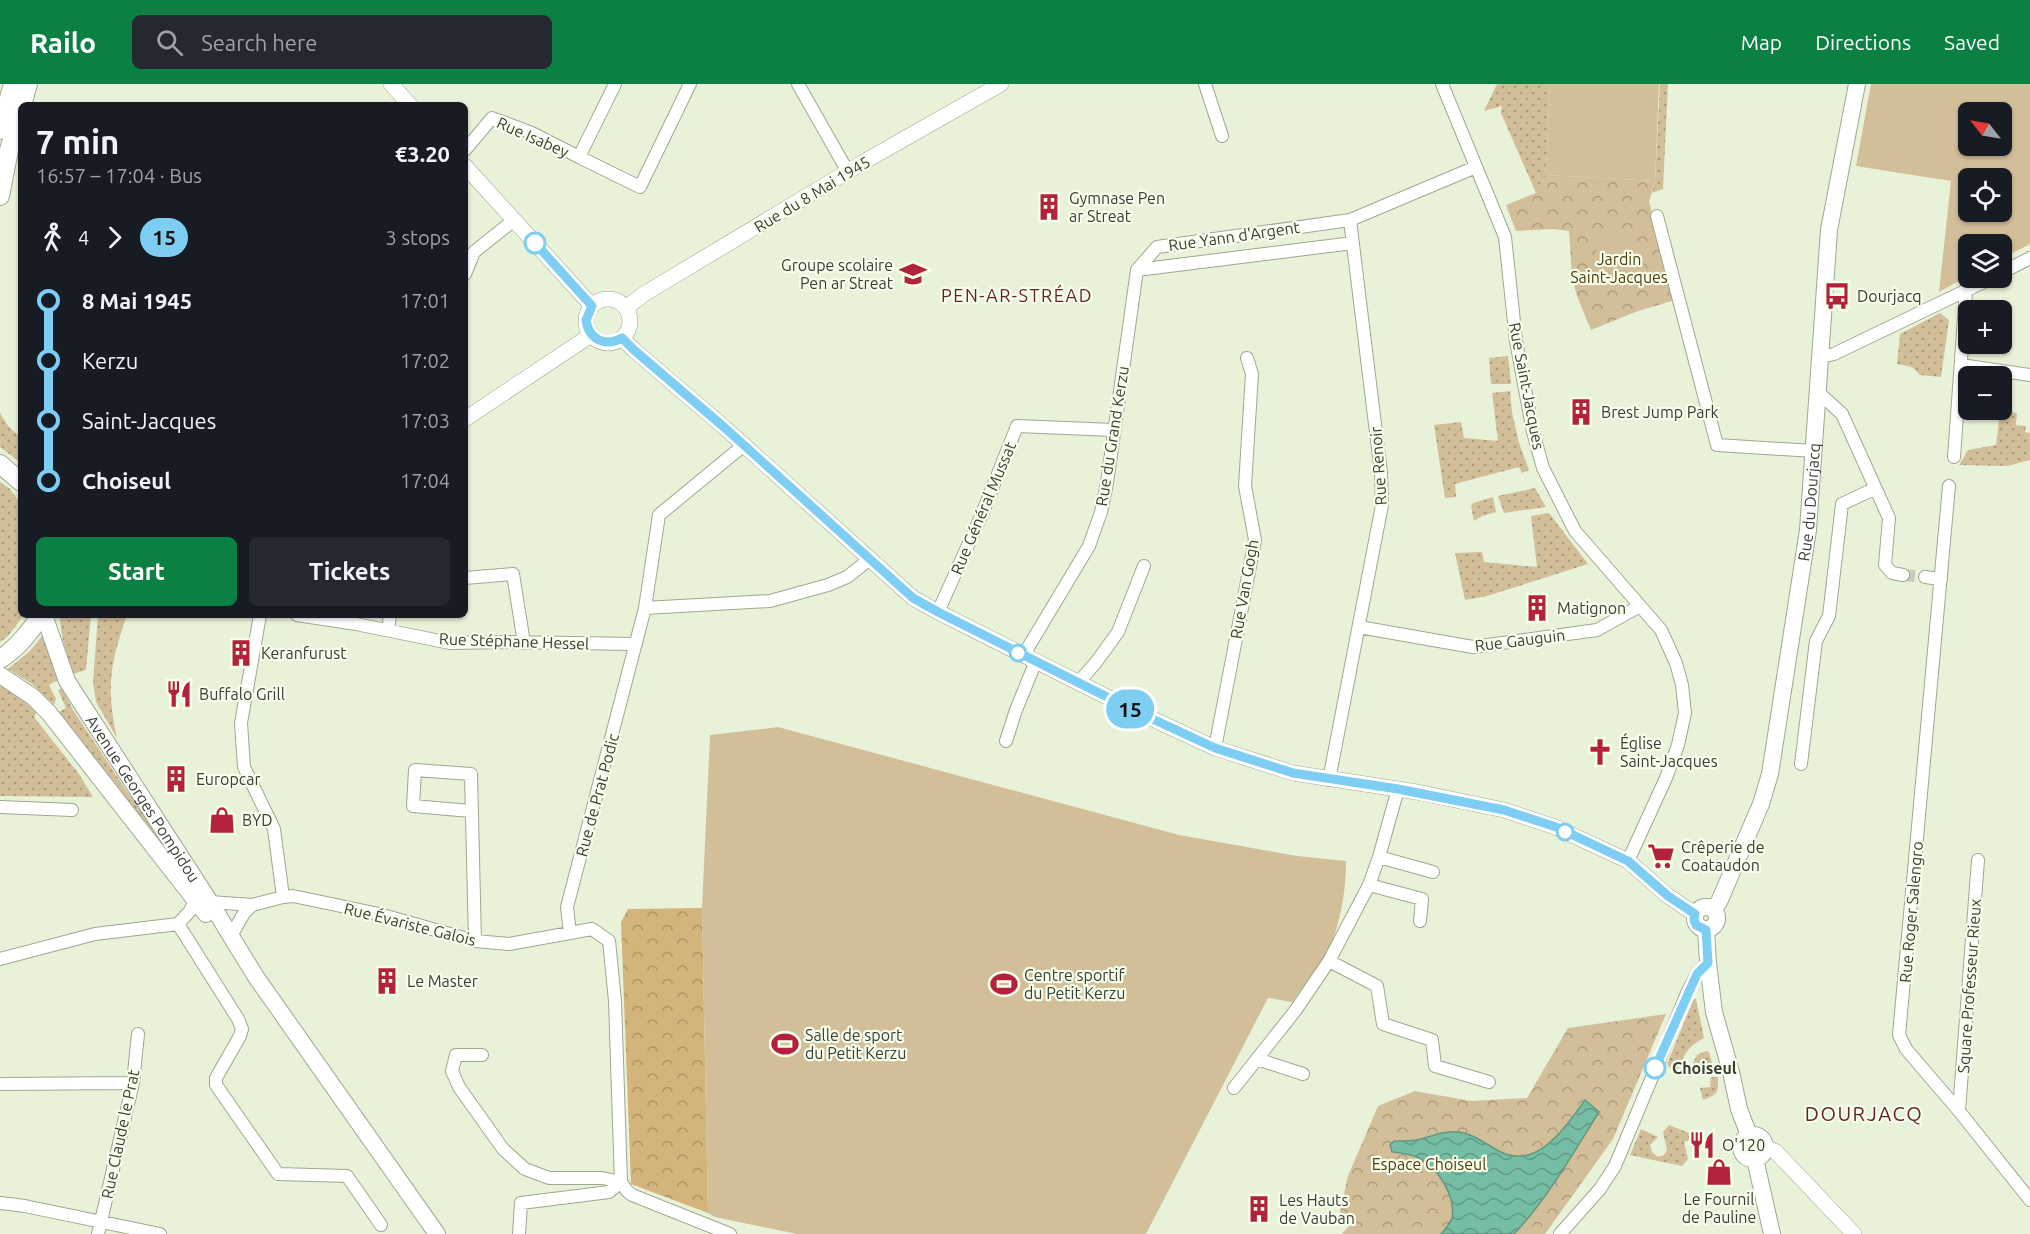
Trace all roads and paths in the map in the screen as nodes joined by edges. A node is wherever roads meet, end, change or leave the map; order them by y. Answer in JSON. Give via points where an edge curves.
{"nodes":[{"id":1,"x":14,"y":84,"type":"edge"},
{"id":2,"x":28,"y":84,"type":"edge"},
{"id":3,"x":391,"y":84,"type":"edge"},
{"id":4,"x":615,"y":84,"type":"edge"},
{"id":5,"x":690,"y":84,"type":"edge"},
{"id":6,"x":798,"y":84,"type":"edge"},
{"id":7,"x":1001,"y":84,"type":"edge"},
{"id":8,"x":1205,"y":84,"type":"edge"},
{"id":9,"x":1442,"y":84,"type":"edge"},
{"id":10,"x":1857,"y":84,"type":"edge"},
{"id":11,"x":23,"y":102,"type":"edge"},
{"id":12,"x":407,"y":102,"type":"edge"},
{"id":13,"x":18,"y":120,"type":"edge"},
{"id":14,"x":0,"y":130,"type":"edge"},
{"id":15,"x":1222,"y":136,"type":"dead end"},
{"id":16,"x":468,"y":146,"type":"edge"},
{"id":17,"x":579,"y":158,"type":"junction"},
{"id":18,"x":1476,"y":167,"type":"junction"},
{"id":19,"x":468,"y":169,"type":"edge"},
{"id":20,"x":848,"y":172,"type":"junction"},
{"id":21,"x":0,"y":196,"type":"edge"},
{"id":22,"x":1656,"y":216,"type":"dead end"},
{"id":23,"x":514,"y":220,"type":"junction"},
{"id":24,"x":1350,"y":220,"type":"junction"},
{"id":25,"x":1353,"y":243,"type":"junction"},
{"id":26,"x":2030,"y":258,"type":"edge"},
{"id":27,"x":468,"y":267,"type":"edge"},
{"id":28,"x":2012,"y":267,"type":"edge"},
{"id":29,"x":1137,"y":270,"type":"junction"},
{"id":30,"x":1972,"y":288,"type":"edge"},
{"id":31,"x":1966,"y":291,"type":"junction"},
{"id":32,"x":592,"y":306,"type":"junction"},
{"id":33,"x":626,"y":308,"type":"junction"},
{"id":34,"x":591,"y":335,"type":"junction"},
{"id":35,"x":622,"y":338,"type":"junction"},
{"id":36,"x":1821,"y":357,"type":"junction"},
{"id":37,"x":1247,"y":358,"type":"dead end"},
{"id":38,"x":1961,"y":365,"type":"junction"},
{"id":39,"x":2030,"y":375,"type":"edge"},
{"id":40,"x":1818,"y":392,"type":"junction"},
{"id":41,"x":468,"y":417,"type":"edge"},
{"id":42,"x":1114,"y":430,"type":"junction"},
{"id":43,"x":744,"y":445,"type":"junction"},
{"id":44,"x":1814,"y":451,"type":"junction"},
{"id":45,"x":1954,"y":457,"type":"dead end"},
{"id":46,"x":0,"y":464,"type":"edge"},
{"id":47,"x":18,"y":479,"type":"edge"},
{"id":48,"x":1949,"y":486,"type":"dead end"},
{"id":49,"x":1874,"y":489,"type":"junction"},
{"id":50,"x":870,"y":559,"type":"junction"},
{"id":51,"x":1144,"y":566,"type":"dead end"},
{"id":52,"x":1903,"y":575,"type":"tunnel mouth"},
{"id":53,"x":1924,"y":577,"type":"tunnel mouth"},
{"id":54,"x":468,"y":578,"type":"edge"},
{"id":55,"x":1941,"y":579,"type":"junction"},
{"id":56,"x":1640,"y":606,"type":"junction"},
{"id":57,"x":645,"y":608,"type":"junction"},
{"id":58,"x":938,"y":612,"type":"junction"},
{"id":59,"x":41,"y":618,"type":"edge"},
{"id":60,"x":44,"y":618,"type":"edge"},
{"id":61,"x":259,"y":618,"type":"edge"},
{"id":62,"x":317,"y":618,"type":"edge"},
{"id":63,"x":390,"y":618,"type":"edge"},
{"id":64,"x":1359,"y":627,"type":"junction"},
{"id":65,"x":388,"y":630,"type":"junction"},
{"id":66,"x":524,"y":643,"type":"junction"},
{"id":67,"x":636,"y":644,"type":"junction"},
{"id":68,"x":1029,"y":658,"type":"junction"},
{"id":69,"x":0,"y":659,"type":"edge"},
{"id":70,"x":0,"y":675,"type":"edge"},
{"id":71,"x":1079,"y":682,"type":"junction"},
{"id":72,"x":1006,"y":741,"type":"dead end"},
{"id":73,"x":1215,"y":748,"type":"junction"},
{"id":74,"x":1802,"y":764,"type":"dead end"},
{"id":75,"x":1329,"y":780,"type":"junction"},
{"id":76,"x":1398,"y":789,"type":"junction"},
{"id":77,"x":0,"y":807,"type":"edge"},
{"id":78,"x":72,"y":810,"type":"dead end"},
{"id":79,"x":471,"y":811,"type":"junction"},
{"id":80,"x":1379,"y":857,"type":"junction"},
{"id":81,"x":1978,"y":860,"type":"dead end"},
{"id":82,"x":1628,"y":861,"type":"junction"},
{"id":83,"x":1433,"y":872,"type":"dead end"},
{"id":84,"x":1369,"y":885,"type":"junction"},
{"id":85,"x":283,"y":897,"type":"junction"},
{"id":86,"x":202,"y":901,"type":"junction"},
{"id":87,"x":252,"y":905,"type":"junction"},
{"id":88,"x":1713,"y":909,"type":"junction"},
{"id":89,"x":1695,"y":914,"type":"junction"},
{"id":90,"x":1420,"y":921,"type":"dead end"},
{"id":91,"x":178,"y":924,"type":"junction"},
{"id":92,"x":1706,"y":930,"type":"junction"},
{"id":93,"x":570,"y":933,"type":"junction"},
{"id":94,"x":231,"y":936,"type":"junction"},
{"id":95,"x":475,"y":941,"type":"junction"},
{"id":96,"x":0,"y":959,"type":"edge"},
{"id":97,"x":1329,"y":961,"type":"junction"},
{"id":98,"x":1708,"y":963,"type":"junction"},
{"id":99,"x":256,"y":977,"type":"junction"},
{"id":100,"x":138,"y":1034,"type":"dead end"},
{"id":101,"x":482,"y":1055,"type":"dead end"},
{"id":102,"x":1257,"y":1059,"type":"junction"},
{"id":103,"x":1303,"y":1074,"type":"dead end"},
{"id":104,"x":1489,"y":1082,"type":"dead end"},
{"id":105,"x":133,"y":1083,"type":"junction"},
{"id":106,"x":0,"y":1084,"type":"edge"},
{"id":107,"x":1234,"y":1088,"type":"dead end"},
{"id":108,"x":1959,"y":1111,"type":"junction"},
{"id":109,"x":1760,"y":1154,"type":"junction"},
{"id":110,"x":621,"y":1182,"type":"junction"},
{"id":111,"x":2030,"y":1200,"type":"edge"},
{"id":112,"x":0,"y":1203,"type":"edge"},
{"id":113,"x":100,"y":1220,"type":"junction"},
{"id":114,"x":381,"y":1225,"type":"dead end"},
{"id":115,"x":98,"y":1234,"type":"edge"},
{"id":116,"x":160,"y":1234,"type":"edge"},
{"id":117,"x":437,"y":1234,"type":"edge"},
{"id":118,"x":519,"y":1234,"type":"edge"},
{"id":119,"x":730,"y":1234,"type":"edge"},
{"id":120,"x":1560,"y":1234,"type":"edge"},
{"id":121,"x":1772,"y":1234,"type":"edge"},
{"id":122,"x":1854,"y":1234,"type":"edge"}],
"edges":[{"from":1,"to":14,"type":"main road"},
{"from":2,"to":11,"type":"main road"},
{"from":3,"to":12,"type":"street"},
{"from":4,"to":17,"type":"street","name":"Rue Isabey"},
{"from":5,"to":17,"type":"street","name":"Rue Isabey","via":[[640,188]]},
{"from":6,"to":20,"type":"street"},
{"from":7,"to":20,"type":"street","name":"Rue du 8 Mai 1945"},
{"from":8,"to":15,"type":"street"},
{"from":9,"to":18,"type":"street","name":"Rue Saint-Jacques"},
{"from":10,"to":36,"type":"main road","name":"Rue du Dourjacq","via":[[1829,230]]},
{"from":13,"to":21,"type":"main road"},
{"from":16,"to":17,"type":"street","name":"Rue Isabey","via":[[492,118]]},
{"from":18,"to":24,"type":"street","name":"Rue Yann d'Argent"},
{"from":18,"to":56,"type":"street","name":"Rue Saint-Jacques","via":[[1505,237],[1516,341],[1543,468],[1575,531]]},
{"from":19,"to":23,"type":"street"},
{"from":20,"to":33,"type":"street","name":"Rue du 8 Mai 1945"},
{"from":22,"to":44,"type":"street","via":[[1717,445]]},
{"from":23,"to":27,"type":"street","via":[[474,252]]},
{"from":23,"to":32,"type":"street"},
{"from":24,"to":25,"type":"street","name":"Rue Renoir"},
{"from":24,"to":29,"type":"street","name":"Rue Yann d'Argent","via":[[1157,247]]},
{"from":25,"to":29,"type":"street","name":"Rue Yann d'Argent"},
{"from":25,"to":64,"type":"street","name":"Rue Renoir","via":[[1382,505]]},
{"from":26,"to":28,"type":"street"},
{"from":29,"to":42,"type":"street","name":"Rue du Grand Kerzu"},
{"from":30,"to":31,"type":"street"},
{"from":31,"to":36,"type":"street"},
{"from":31,"to":38,"type":"street"},
{"from":32,"to":33,"type":"street","via":[[609,298]]},
{"from":32,"to":34,"type":"street","via":[[586,320]]},
{"from":33,"to":35,"type":"street","via":[[630,324]]},
{"from":34,"to":35,"type":"street","via":[[606,343]]},
{"from":34,"to":41,"type":"street"},
{"from":35,"to":43,"type":"street"},
{"from":36,"to":40,"type":"main road","name":"Rue du Dourjacq"},
{"from":37,"to":73,"type":"street","name":"Rue Van Gogh","via":[[1252,374],[1245,486],[1255,540]]},
{"from":38,"to":39,"type":"street"},
{"from":38,"to":45,"type":"street"},
{"from":40,"to":44,"type":"main road","name":"Rue du Dourjacq"},
{"from":40,"to":49,"type":"street","via":[[1842,414]]},
{"from":42,"to":58,"type":"street","name":"Rue Général Mussat","via":[[1017,426]]},
{"from":42,"to":68,"type":"street","name":"Rue du Grand Kerzu","via":[[1101,513],[1089,546]]},
{"from":43,"to":50,"type":"street"},
{"from":43,"to":57,"type":"street","name":"Rue de Prat Podic","via":[[659,515]]},
{"from":44,"to":88,"type":"main road","name":"Rue du Dourjacq","via":[[1808,530],[1770,774],[1761,804]]},
{"from":46,"to":47,"type":"main road"},
{"from":48,"to":55,"type":"street","name":"Rue Roger Salengro"},
{"from":49,"to":52,"type":"street","via":[[1889,518],[1885,565],[1892,573]]},
{"from":49,"to":74,"type":"street","name":"Rue du Dourjacq","via":[[1842,504],[1828,616],[1816,641]]},
{"from":50,"to":57,"type":"street","via":[[847,577],[828,585],[770,601]]},
{"from":50,"to":58,"type":"street","via":[[913,598]]},
{"from":51,"to":71,"type":"street","via":[[1118,632]]},
{"from":53,"to":55,"type":"street"},
{"from":54,"to":66,"type":"street","via":[[513,574]]},
{"from":55,"to":108,"type":"street","name":"Rue Roger Salengro","via":[[1899,1035],[1906,1049]]},
{"from":56,"to":64,"type":"street","name":"Rue Gauguin","via":[[1597,630],[1473,647]]},
{"from":56,"to":82,"type":"street","name":"Rue Saint-Jacques","via":[[1661,630],[1676,663],[1685,713],[1666,778]]},
{"from":57,"to":67,"type":"street","name":"Rue de Prat Podic"},
{"from":58,"to":68,"type":"street"},
{"from":59,"to":69,"type":"main road"},
{"from":60,"to":86,"type":"main road","name":"Avenue Georges Pompidou","via":[[67,681]]},
{"from":61,"to":85,"type":"street","via":[[241,723],[244,767],[274,829]]},
{"from":62,"to":65,"type":"street","name":"Rue Stéphane Hessel"},
{"from":63,"to":65,"type":"street"},
{"from":64,"to":75,"type":"street","name":"Rue Renoir"},
{"from":65,"to":66,"type":"street","name":"Rue Stéphane Hessel","via":[[450,643]]},
{"from":66,"to":67,"type":"street","name":"Rue Stéphane Hessel"},
{"from":67,"to":93,"type":"street","name":"Rue de Prat Podic","via":[[567,907]]},
{"from":68,"to":71,"type":"street"},
{"from":68,"to":72,"type":"street","name":"Rue du Grand Kerzu"},
{"from":70,"to":86,"type":"main road","name":"Avenue Georges Pompidou","via":[[49,713]]},
{"from":71,"to":73,"type":"street"},
{"from":73,"to":75,"type":"street"},
{"from":75,"to":76,"type":"street"},
{"from":76,"to":80,"type":"street"},
{"from":76,"to":82,"type":"street","via":[[1504,810],[1556,827]]},
{"from":77,"to":78,"type":"street"},
{"from":79,"to":79,"type":"street","via":[[471,774],[415,770],[413,806]]},
{"from":79,"to":95,"type":"street"},
{"from":80,"to":83,"type":"street"},
{"from":80,"to":84,"type":"street"},
{"from":81,"to":108,"type":"street","name":"Square Professeur Rieux"},
{"from":82,"to":89,"type":"street"},
{"from":84,"to":90,"type":"street","via":[[1422,899]]},
{"from":84,"to":97,"type":"street"},
{"from":85,"to":87,"type":"street","name":"Rue Évariste Galois"},
{"from":85,"to":95,"type":"street","name":"Rue Évariste Galois","via":[[379,914]]},
{"from":86,"to":87,"type":"street","name":"Rue Évariste Galois"},
{"from":86,"to":91,"type":"street"},
{"from":86,"to":94,"type":"main road","name":"Avenue Georges Pompidou"},
{"from":86,"to":99,"type":"main road","name":"Avenue Georges Pompidou"},
{"from":87,"to":94,"type":"street"},
{"from":88,"to":89,"type":"main road","via":[[1706,906]]},
{"from":88,"to":92,"type":"main road","via":[[1717,922]]},
{"from":89,"to":92,"type":"main road","via":[[1696,925]]},
{"from":91,"to":96,"type":"street","via":[[94,934]]},
{"from":91,"to":114,"type":"street","via":[[242,1029],[216,1084],[278,1174],[347,1176]]},
{"from":92,"to":98,"type":"main road"},
{"from":93,"to":95,"type":"street","name":"Rue Évariste Galois","via":[[509,944]]},
{"from":93,"to":110,"type":"street","via":[[592,929],[609,941],[615,1000]]},
{"from":94,"to":99,"type":"main road","name":"Avenue Georges Pompidou"},
{"from":97,"to":102,"type":"street"},
{"from":97,"to":104,"type":"street","via":[[1377,986],[1383,1024],[1432,1040],[1435,1066]]},
{"from":98,"to":109,"type":"main road","via":[[1714,1012],[1749,1135],[1741,1143],[1741,1151],[1747,1157]]},
{"from":98,"to":120,"type":"street","via":[[1688,991],[1615,1166]]},
{"from":99,"to":117,"type":"main road","name":"Avenue Georges Pompidou"},
{"from":100,"to":105,"type":"street","name":"Rue Claude le Prat"},
{"from":101,"to":110,"type":"street","via":[[456,1055],[452,1071],[503,1149],[525,1169],[549,1178]]},
{"from":102,"to":103,"type":"street"},
{"from":102,"to":107,"type":"street"},
{"from":105,"to":106,"type":"street"},
{"from":105,"to":113,"type":"street","name":"Rue Claude le Prat"},
{"from":108,"to":111,"type":"street","name":"Rue Roger Salengro"},
{"from":109,"to":121,"type":"main road"},
{"from":109,"to":122,"type":"street","via":[[1775,1151]]},
{"from":110,"to":118,"type":"street","via":[[609,1192],[521,1203]]},
{"from":110,"to":119,"type":"street","via":[[632,1195]]},
{"from":112,"to":113,"type":"street"},
{"from":113,"to":115,"type":"street","name":"Rue Claude le Prat"},
{"from":113,"to":116,"type":"street"}]}
